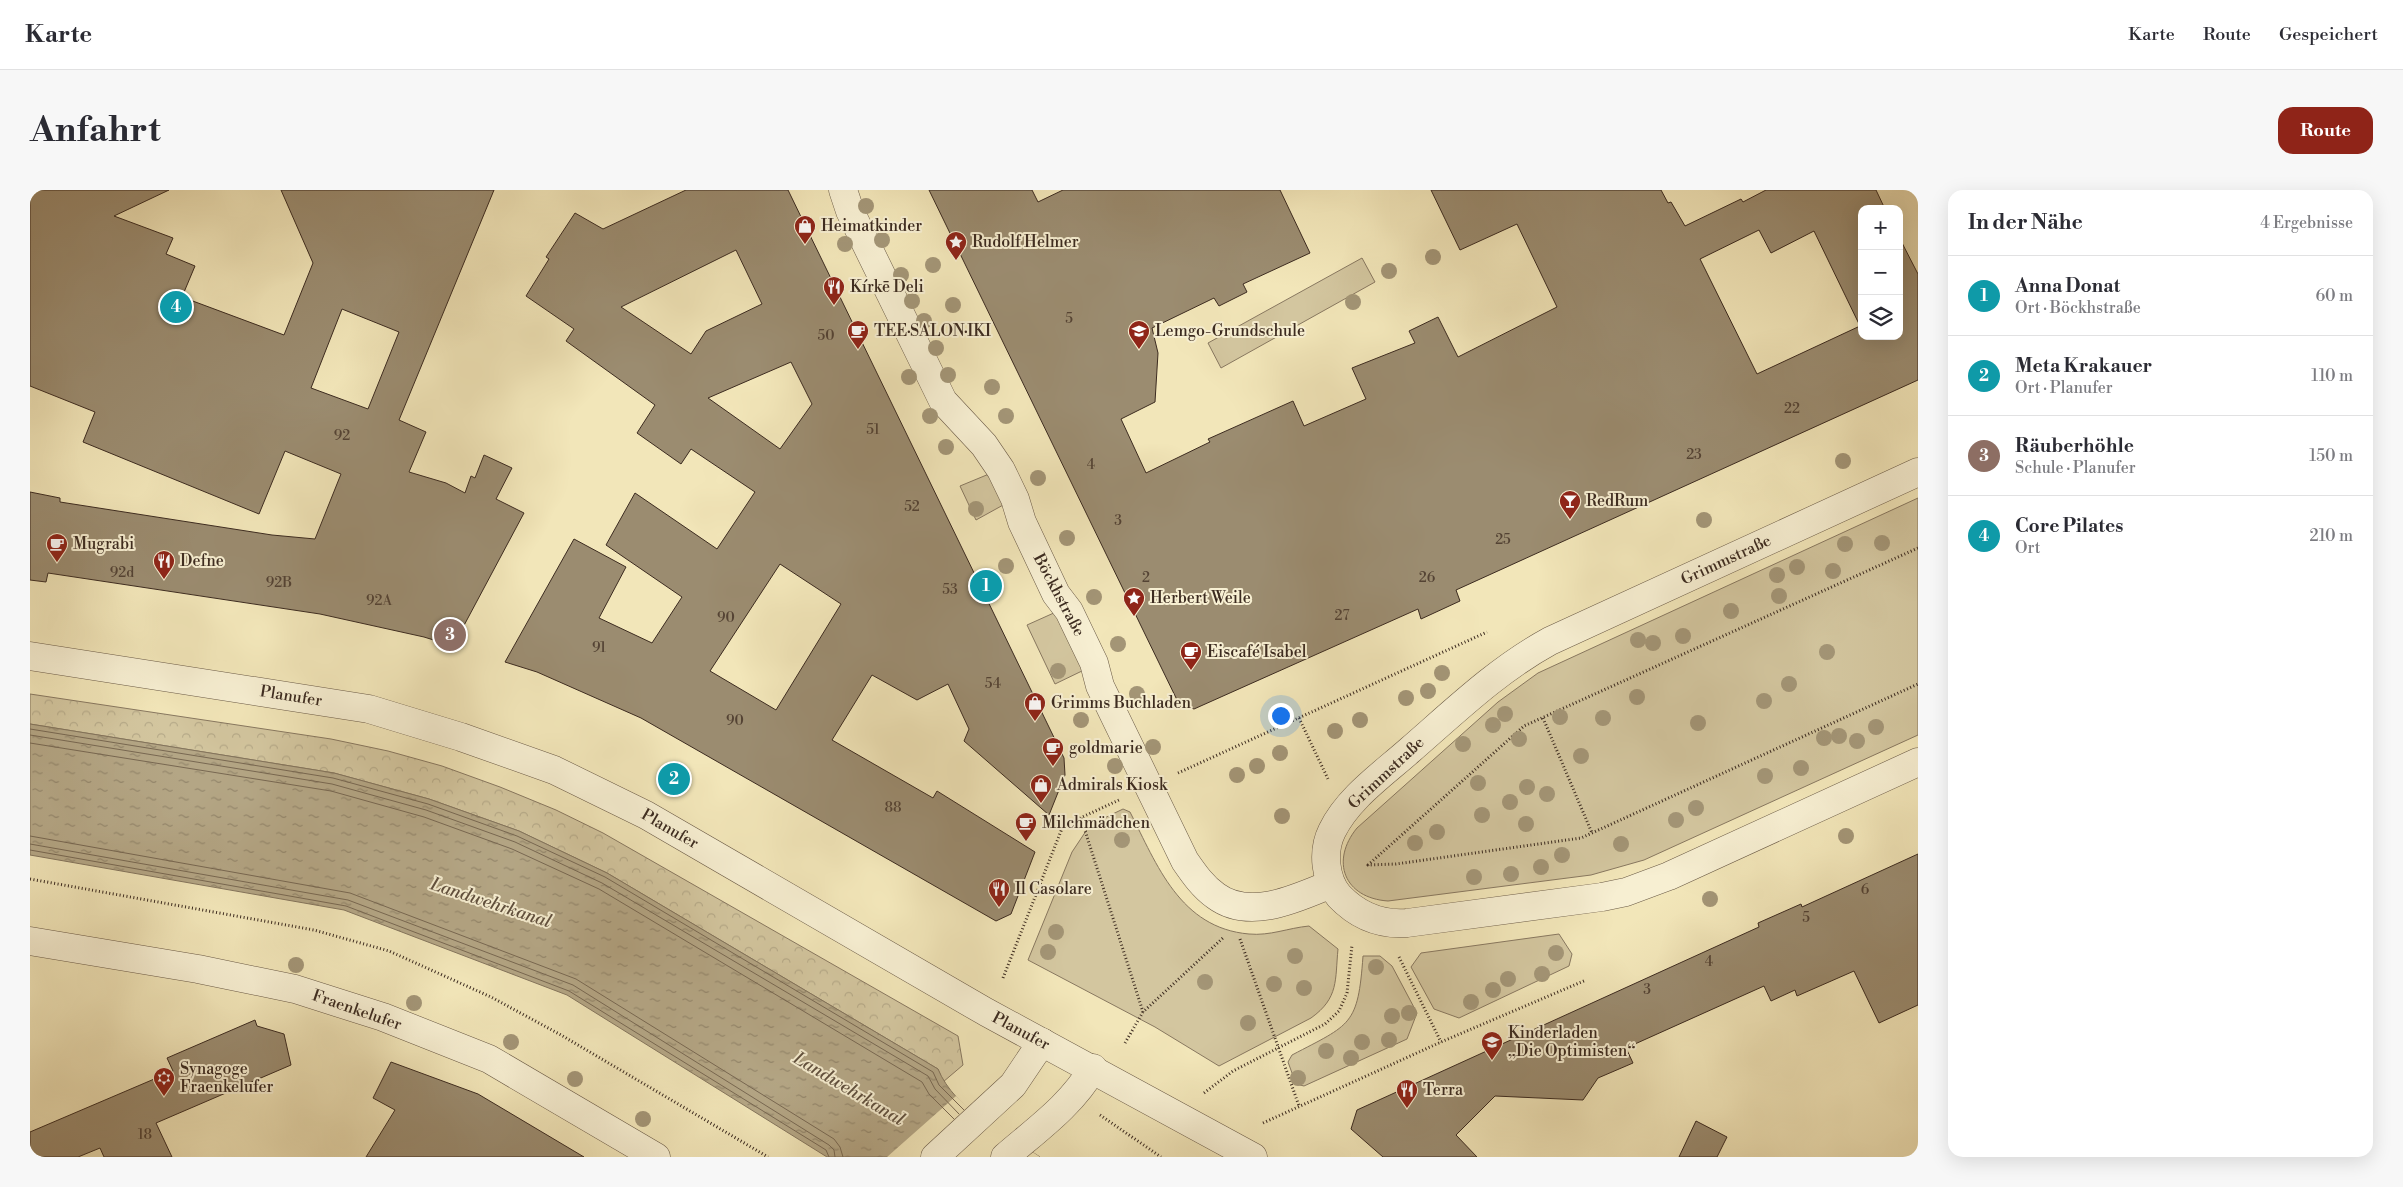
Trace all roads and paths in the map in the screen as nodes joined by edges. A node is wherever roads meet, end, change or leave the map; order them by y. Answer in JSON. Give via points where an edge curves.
{"nodes":[{"id":1,"x":843,"y":190,"type":"edge"},
{"id":2,"x":1918,"y":472,"type":"edge"},
{"id":3,"x":1918,"y":548,"type":"edge"},
{"id":4,"x":1487,"y":632,"type":"dead end"},
{"id":5,"x":30,"y":656,"type":"edge"},
{"id":6,"x":1918,"y":684,"type":"edge"},
{"id":7,"x":1299,"y":718,"type":"junction"},
{"id":8,"x":1543,"y":718,"type":"junction"},
{"id":9,"x":1918,"y":762,"type":"edge"},
{"id":10,"x":1170,"y":777,"type":"dead end"},
{"id":11,"x":1330,"y":784,"type":"dead end"},
{"id":12,"x":1121,"y":800,"type":"dead end"},
{"id":13,"x":1081,"y":818,"type":"junction"},
{"id":14,"x":1592,"y":833,"type":"junction"},
{"id":15,"x":30,"y":879,"type":"edge"},
{"id":16,"x":1331,"y":884,"type":"junction"},
{"id":17,"x":1360,"y":913,"type":"junction"},
{"id":18,"x":1229,"y":933,"type":"dead end"},
{"id":19,"x":1240,"y":937,"type":"dead end"},
{"id":20,"x":30,"y":941,"type":"edge"},
{"id":21,"x":1396,"y":953,"type":"dead end"},
{"id":22,"x":1003,"y":978,"type":"dead end"},
{"id":23,"x":1586,"y":980,"type":"dead end"},
{"id":24,"x":1143,"y":1012,"type":"junction"},
{"id":25,"x":1042,"y":1042,"type":"junction"},
{"id":26,"x":1440,"y":1042,"type":"junction"},
{"id":27,"x":1125,"y":1043,"type":"dead end"},
{"id":28,"x":1279,"y":1048,"type":"junction"},
{"id":29,"x":1093,"y":1068,"type":"junction"},
{"id":30,"x":1299,"y":1106,"type":"junction"},
{"id":31,"x":1187,"y":1120,"type":"junction"},
{"id":32,"x":1262,"y":1123,"type":"dead end"},
{"id":33,"x":1113,"y":1124,"type":"dead end"},
{"id":34,"x":1013,"y":1150,"type":"edge"},
{"id":35,"x":656,"y":1157,"type":"edge"},
{"id":36,"x":768,"y":1157,"type":"edge"},
{"id":37,"x":935,"y":1157,"type":"edge"},
{"id":38,"x":1161,"y":1157,"type":"edge"},
{"id":39,"x":1253,"y":1157,"type":"edge"}],
"edges":[{"from":1,"to":16,"type":"street","name":"Böckhstraße","via":[[850,211],[943,401],[984,445],[1001,470],[1022,522],[1056,594],[1069,611],[1090,654],[1100,686],[1185,861],[1202,884],[1217,897],[1240,907],[1276,905]]},
{"from":2,"to":16,"type":"street","name":"Grimmstraße","via":[[1521,657],[1497,674],[1366,789],[1343,814],[1331,833],[1328,850]]},
{"from":3,"to":8,"type":"path"},
{"from":4,"to":7,"type":"path"},
{"from":5,"to":25,"type":"street","name":"Planufer","via":[[369,709],[462,737],[554,770],[646,815]]},
{"from":6,"to":14,"type":"path"},
{"from":7,"to":10,"type":"path"},
{"from":7,"to":11,"type":"path"},
{"from":8,"to":14,"type":"path"},
{"from":8,"to":14,"type":"path","via":[[1524,726],[1368,865],[1396,864],[1581,838]]},
{"from":9,"to":17,"type":"street","via":[[1669,876],[1626,892],[1394,924]]},
{"from":12,"to":13,"type":"path"},
{"from":13,"to":22,"type":"path","via":[[1063,826]]},
{"from":13,"to":24,"type":"path"},
{"from":15,"to":36,"type":"path","via":[[314,930],[389,951],[491,997],[561,1035]]},
{"from":16,"to":17,"type":"street"},
{"from":17,"to":28,"type":"path","via":[[1353,940],[1347,993],[1339,1011],[1325,1024]]},
{"from":18,"to":24,"type":"path"},
{"from":19,"to":28,"type":"path"},
{"from":20,"to":35,"type":"street","name":"Fraenkelufer","via":[[286,987],[383,1017],[489,1059]]},
{"from":21,"to":26,"type":"path"},
{"from":23,"to":26,"type":"path"},
{"from":24,"to":27,"type":"path"},
{"from":25,"to":29,"type":"street","name":"Planufer"},
{"from":25,"to":37,"type":"street","via":[[1012,1085]]},
{"from":26,"to":30,"type":"path"},
{"from":28,"to":30,"type":"path"},
{"from":28,"to":31,"type":"path","via":[[1208,1088]]},
{"from":29,"to":31,"type":"street","name":"Planufer"},
{"from":29,"to":34,"type":"street","via":[[1072,1097]]},
{"from":30,"to":32,"type":"path"},
{"from":31,"to":39,"type":"street","name":"Planufer"},
{"from":33,"to":38,"type":"path"}]}
